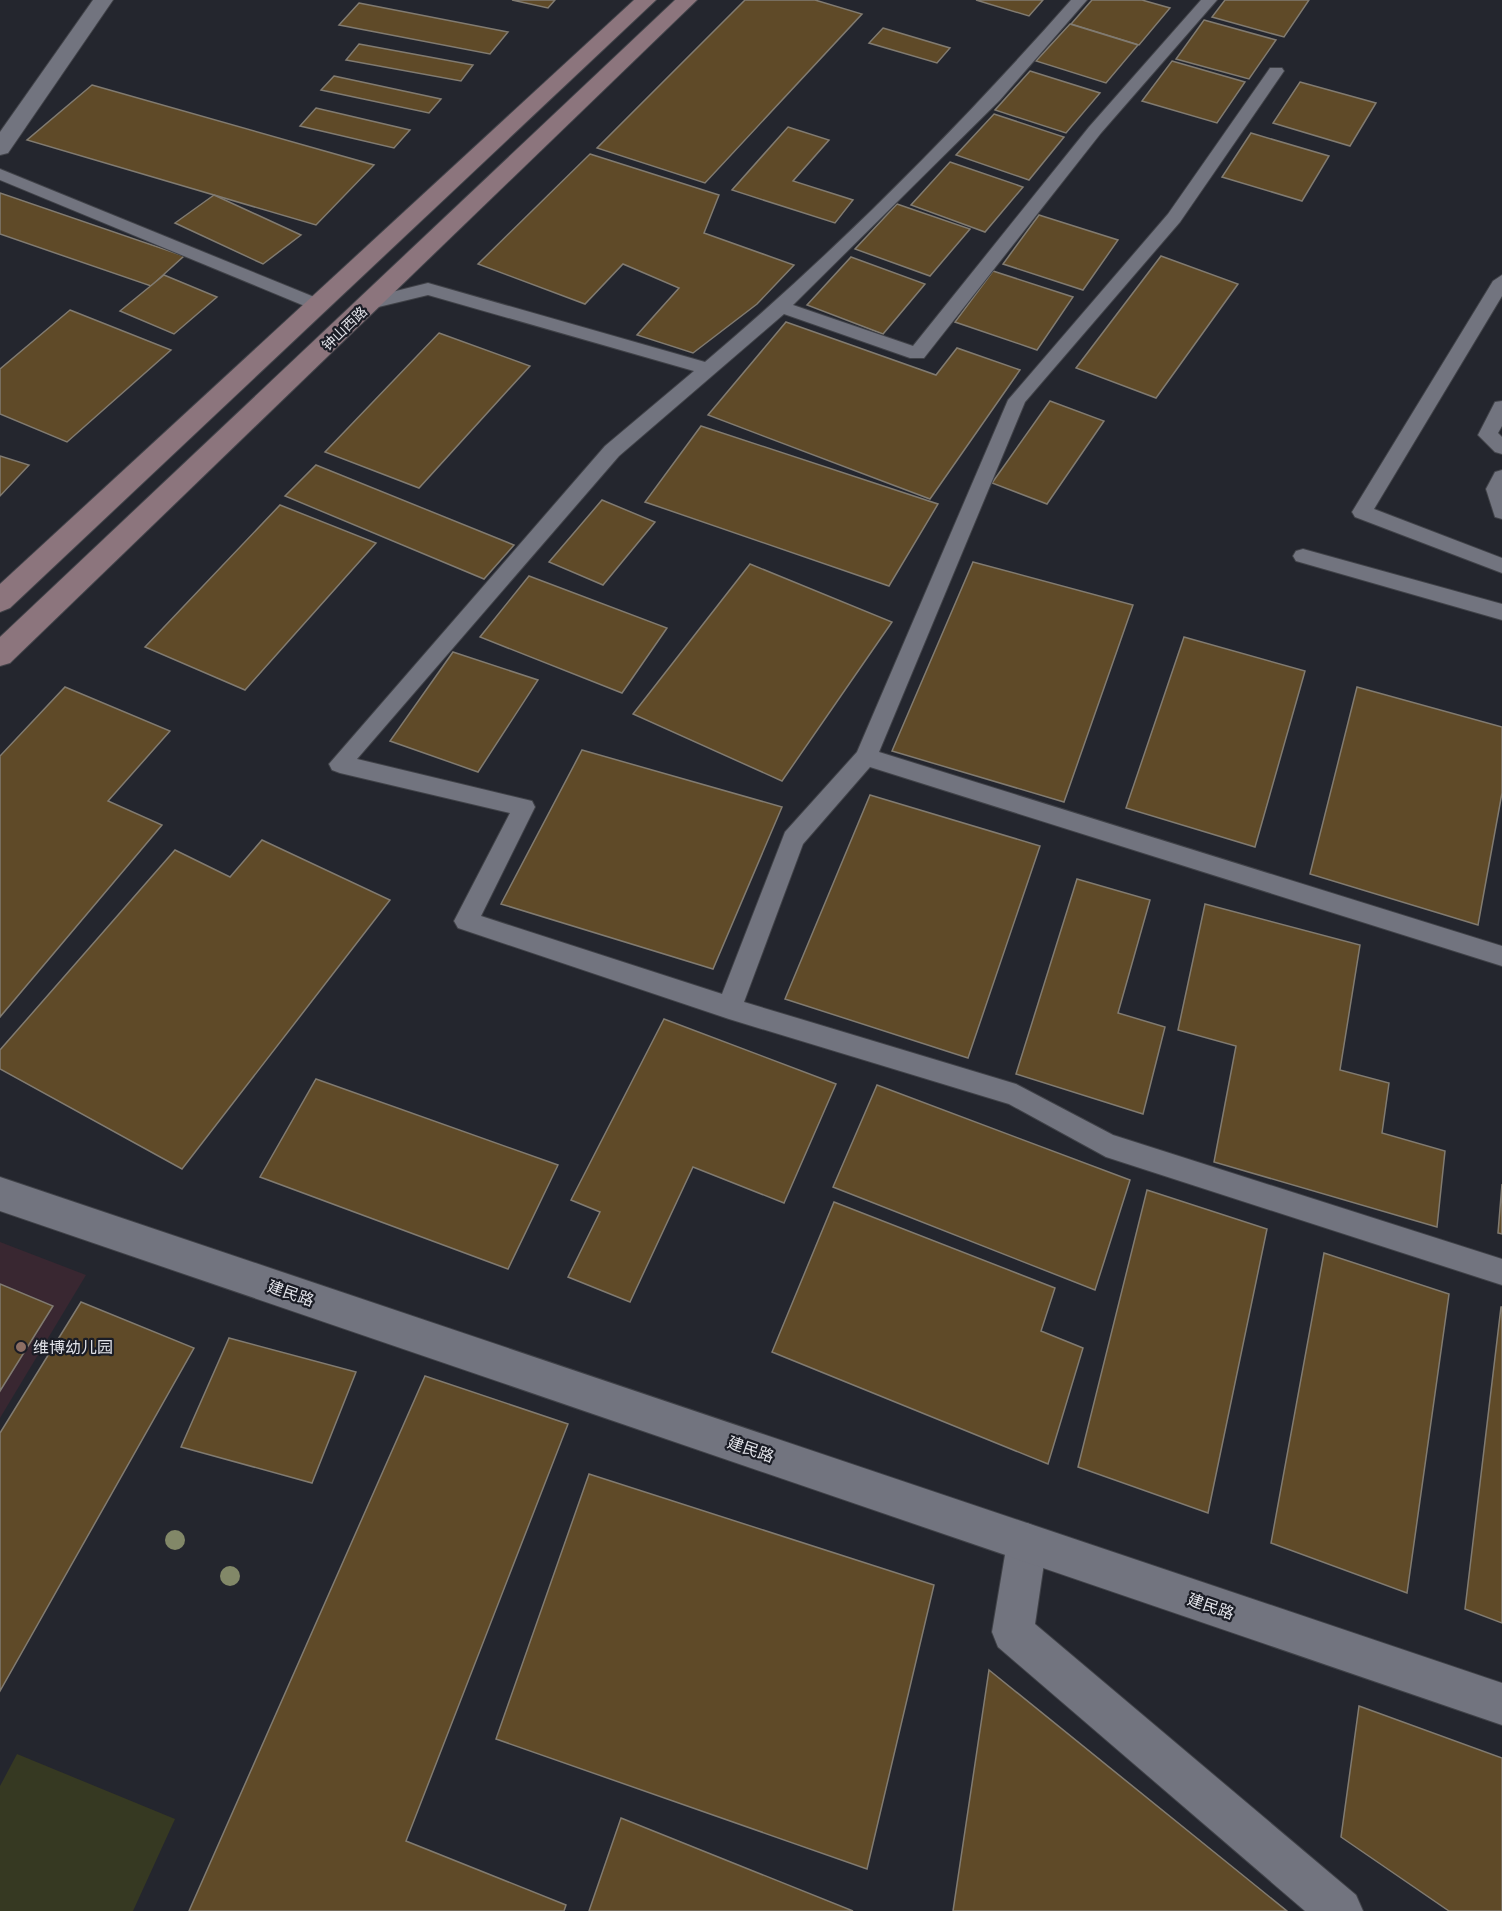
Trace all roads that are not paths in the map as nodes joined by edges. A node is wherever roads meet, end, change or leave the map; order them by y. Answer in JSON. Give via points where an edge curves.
{"nodes":[{"id":1,"x":103,"y":0,"type":"edge"},
{"id":2,"x":646,"y":0,"type":"edge"},
{"id":3,"x":687,"y":0,"type":"edge"},
{"id":4,"x":1079,"y":0,"type":"edge"},
{"id":5,"x":1209,"y":0,"type":"edge"},
{"id":6,"x":1276,"y":71,"type":"dead end"},
{"id":7,"x":0,"y":148,"type":"edge"},
{"id":8,"x":0,"y":174,"type":"edge"},
{"id":9,"x":1502,"y":281,"type":"edge"},
{"id":10,"x":370,"y":303,"type":"junction"},
{"id":11,"x":318,"y":305,"type":"junction"},
{"id":12,"x":781,"y":307,"type":"junction"},
{"id":13,"x":708,"y":369,"type":"junction"},
{"id":14,"x":1502,"y":407,"type":"edge"},
{"id":15,"x":1502,"y":447,"type":"edge"},
{"id":16,"x":1502,"y":477,"type":"edge"},
{"id":17,"x":1502,"y":512,"type":"edge"},
{"id":18,"x":1303,"y":556,"type":"dead end"},
{"id":19,"x":1502,"y":566,"type":"edge"},
{"id":20,"x":0,"y":601,"type":"edge"},
{"id":21,"x":1502,"y":612,"type":"edge"},
{"id":22,"x":0,"y":655,"type":"edge"},
{"id":23,"x":867,"y":757,"type":"junction"},
{"id":24,"x":1502,"y":956,"type":"edge"},
{"id":25,"x":729,"y":1008,"type":"junction"},
{"id":26,"x":0,"y":1194,"type":"edge"},
{"id":27,"x":1502,"y":1272,"type":"edge"},
{"id":28,"x":1028,"y":1543,"type":"junction"},
{"id":29,"x":1502,"y":1704,"type":"edge"},
{"id":30,"x":1340,"y":1911,"type":"edge"}],
"edges":[{"from":1,"to":7,"type":"street"},
{"from":2,"to":11,"type":"main road"},
{"from":3,"to":10,"type":"main road","name":"钟山西路"},
{"from":4,"to":12,"type":"lane","via":[[994,97]]},
{"from":5,"to":12,"type":"lane","via":[[1095,129],[917,354]]},
{"from":6,"to":23,"type":"lane","via":[[1174,218],[1017,400]]},
{"from":8,"to":11,"type":"lane"},
{"from":9,"to":19,"type":"lane","via":[[1362,512]]},
{"from":10,"to":13,"type":"lane","via":[[428,289]]},
{"from":10,"to":22,"type":"main road","name":"钟山西路"},
{"from":11,"to":20,"type":"main road"},
{"from":12,"to":13,"type":"lane"},
{"from":13,"to":25,"type":"lane","via":[[612,451],[340,764],[524,807],[466,921]]},
{"from":14,"to":15,"type":"lane","via":[[1488,435]]},
{"from":16,"to":17,"type":"lane","via":[[1496,489]]},
{"from":18,"to":21,"type":"lane"},
{"from":23,"to":24,"type":"lane"},
{"from":23,"to":25,"type":"lane","via":[[793,839]]},
{"from":25,"to":27,"type":"lane","via":[[1016,1095],[1106,1145]]},
{"from":26,"to":28,"type":"street","name":"建民路"},
{"from":28,"to":29,"type":"street","name":"建民路"},
{"from":28,"to":30,"type":"street","via":[[1013,1632]]}]}
